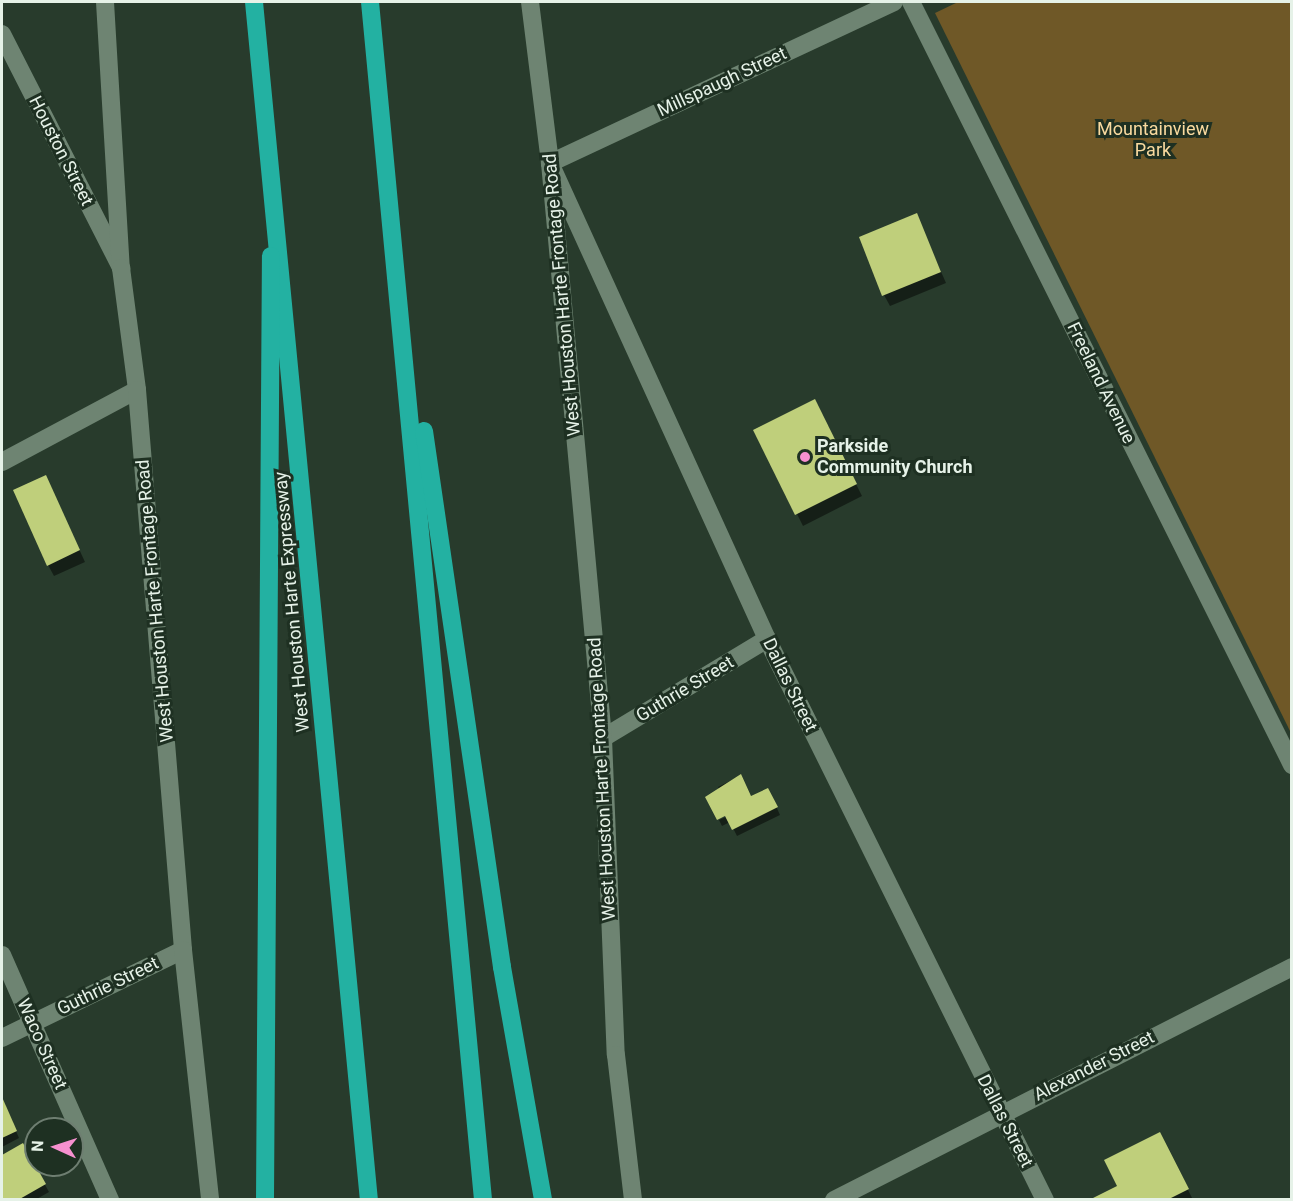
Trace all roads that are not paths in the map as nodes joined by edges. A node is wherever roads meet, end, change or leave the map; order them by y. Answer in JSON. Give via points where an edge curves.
{"nodes":[{"id":1,"x":105,"y":2,"type":"edge"},
{"id":2,"x":254,"y":2,"type":"edge"},
{"id":3,"x":370,"y":2,"type":"edge"},
{"id":4,"x":530,"y":2,"type":"edge"},
{"id":5,"x":894,"y":2,"type":"edge"},
{"id":6,"x":911,"y":2,"type":"edge"},
{"id":7,"x":2,"y":34,"type":"edge"},
{"id":8,"x":272,"y":158,"type":"junction"},
{"id":9,"x":550,"y":163,"type":"junction"},
{"id":10,"x":394,"y":228,"type":"junction"},
{"id":11,"x":121,"y":268,"type":"junction"},
{"id":12,"x":137,"y":390,"type":"junction"},
{"id":13,"x":2,"y":462,"type":"edge"},
{"id":14,"x":767,"y":639,"type":"junction"},
{"id":15,"x":603,"y":738,"type":"junction"},
{"id":16,"x":1292,"y":765,"type":"edge"},
{"id":17,"x":183,"y":950,"type":"junction"},
{"id":18,"x":2,"y":955,"type":"edge"},
{"id":19,"x":1292,"y":967,"type":"edge"},
{"id":20,"x":34,"y":1022,"type":"junction"},
{"id":21,"x":2,"y":1038,"type":"edge"},
{"id":22,"x":1001,"y":1113,"type":"junction"},
{"id":23,"x":110,"y":1200,"type":"edge"},
{"id":24,"x":210,"y":1200,"type":"edge"},
{"id":25,"x":265,"y":1200,"type":"edge"},
{"id":26,"x":369,"y":1200,"type":"edge"},
{"id":27,"x":483,"y":1200,"type":"edge"},
{"id":28,"x":543,"y":1200,"type":"edge"},
{"id":29,"x":633,"y":1200,"type":"edge"},
{"id":30,"x":834,"y":1200,"type":"edge"},
{"id":31,"x":1045,"y":1200,"type":"edge"}],
"edges":[{"from":1,"to":11,"type":"street","name":"West Houston Harte Frontage Road"},
{"from":2,"to":8,"type":"highway","name":"West Houston Harte Expressway"},
{"from":3,"to":10,"type":"highway"},
{"from":4,"to":9,"type":"street","name":"West Houston Harte Frontage Road"},
{"from":5,"to":9,"type":"street","name":"Millspaugh Street"},
{"from":6,"to":16,"type":"street","name":"Freeland Avenue"},
{"from":7,"to":11,"type":"street","name":"Houston Street"},
{"from":8,"to":25,"type":"highway"},
{"from":8,"to":26,"type":"highway","name":"West Houston Harte Expressway"},
{"from":9,"to":14,"type":"street","name":"Dallas Street"},
{"from":9,"to":15,"type":"street","name":"West Houston Harte Frontage Road"},
{"from":10,"to":27,"type":"highway"},
{"from":10,"to":28,"type":"highway","via":[[500,955]]},
{"from":11,"to":12,"type":"street","name":"West Houston Harte Frontage Road"},
{"from":12,"to":13,"type":"street"},
{"from":12,"to":17,"type":"street","name":"West Houston Harte Frontage Road"},
{"from":14,"to":15,"type":"street","name":"Guthrie Street"},
{"from":14,"to":22,"type":"street","name":"Dallas Street"},
{"from":15,"to":29,"type":"street","name":"West Houston Harte Frontage Road","via":[[616,1055]]},
{"from":17,"to":20,"type":"street","name":"Guthrie Street"},
{"from":17,"to":24,"type":"street","name":"West Houston Harte Frontage Road"},
{"from":18,"to":20,"type":"street","name":"Waco Street"},
{"from":19,"to":22,"type":"street","name":"Alexander Street"},
{"from":20,"to":21,"type":"street","name":"Guthrie Street"},
{"from":20,"to":23,"type":"street","name":"Waco Street"},
{"from":22,"to":30,"type":"street","name":"Alexander Street"},
{"from":22,"to":31,"type":"street","name":"Dallas Street"}]}
